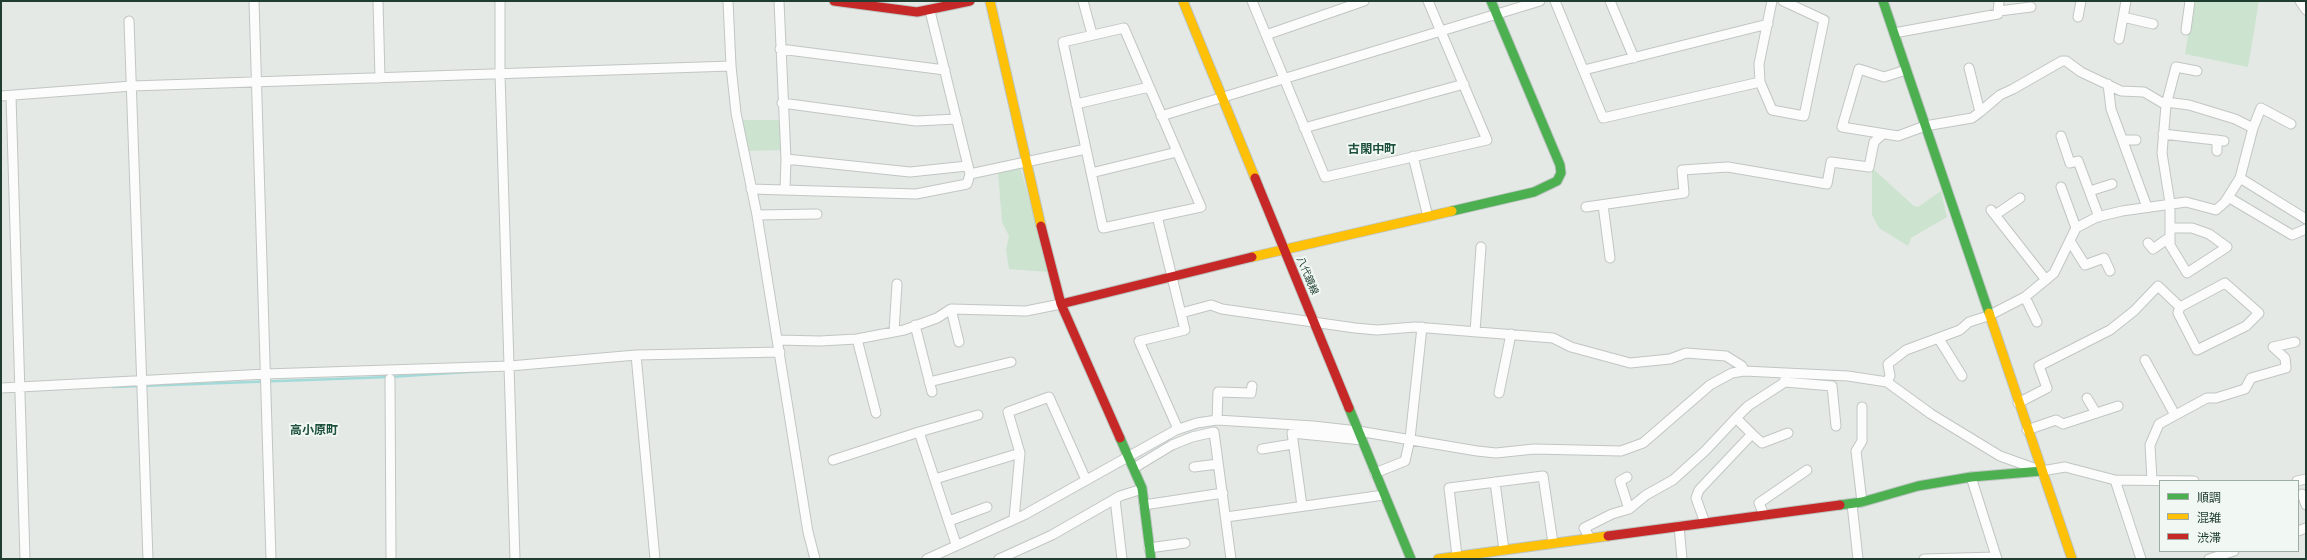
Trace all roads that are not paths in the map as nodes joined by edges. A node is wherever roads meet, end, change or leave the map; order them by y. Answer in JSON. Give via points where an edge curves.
{"nodes":[{"id":1,"x":254,"y":1,"type":"edge"},
{"id":2,"x":378,"y":1,"type":"edge"},
{"id":3,"x":500,"y":1,"type":"edge"},
{"id":4,"x":728,"y":1,"type":"edge"},
{"id":5,"x":779,"y":1,"type":"edge"},
{"id":6,"x":834,"y":1,"type":"edge"},
{"id":7,"x":970,"y":1,"type":"edge"},
{"id":8,"x":990,"y":1,"type":"edge"},
{"id":9,"x":1083,"y":1,"type":"edge"},
{"id":10,"x":1183,"y":1,"type":"edge"},
{"id":11,"x":1252,"y":1,"type":"edge"},
{"id":12,"x":1364,"y":1,"type":"edge"},
{"id":13,"x":1428,"y":1,"type":"edge"},
{"id":14,"x":1491,"y":1,"type":"edge"},
{"id":15,"x":1540,"y":1,"type":"edge"},
{"id":16,"x":1555,"y":1,"type":"edge"},
{"id":17,"x":1610,"y":1,"type":"edge"},
{"id":18,"x":1772,"y":1,"type":"edge"},
{"id":19,"x":1783,"y":1,"type":"edge"},
{"id":20,"x":1884,"y":1,"type":"edge"},
{"id":21,"x":1999,"y":1,"type":"edge"},
{"id":22,"x":2081,"y":1,"type":"edge"},
{"id":23,"x":2126,"y":1,"type":"edge"},
{"id":24,"x":2190,"y":1,"type":"edge"},
{"id":25,"x":2300,"y":1,"type":"edge"},
{"id":26,"x":2031,"y":7,"type":"dead end"},
{"id":27,"x":2306,"y":10,"type":"edge"},
{"id":28,"x":930,"y":11,"type":"junction"},
{"id":29,"x":1999,"y":11,"type":"junction"},
{"id":30,"x":1497,"y":14,"type":"junction"},
{"id":31,"x":2078,"y":17,"type":"dead end"},
{"id":32,"x":2123,"y":17,"type":"junction"},
{"id":33,"x":128,"y":21,"type":"dead end"},
{"id":34,"x":1768,"y":24,"type":"junction"},
{"id":35,"x":2154,"y":24,"type":"dead end"},
{"id":36,"x":2186,"y":30,"type":"dead end"},
{"id":37,"x":1442,"y":31,"type":"junction"},
{"id":38,"x":1894,"y":33,"type":"junction"},
{"id":39,"x":1092,"y":34,"type":"junction"},
{"id":40,"x":1266,"y":35,"type":"junction"},
{"id":41,"x":2119,"y":39,"type":"dead end"},
{"id":42,"x":780,"y":49,"type":"junction"},
{"id":43,"x":1634,"y":58,"type":"junction"},
{"id":44,"x":731,"y":66,"type":"junction"},
{"id":45,"x":1969,"y":68,"type":"dead end"},
{"id":46,"x":945,"y":70,"type":"junction"},
{"id":47,"x":1584,"y":70,"type":"junction"},
{"id":48,"x":1906,"y":70,"type":"junction"},
{"id":49,"x":2196,"y":71,"type":"dead end"},
{"id":50,"x":500,"y":74,"type":"junction"},
{"id":51,"x":380,"y":78,"type":"junction"},
{"id":52,"x":1284,"y":80,"type":"junction"},
{"id":53,"x":258,"y":82,"type":"junction"},
{"id":54,"x":1760,"y":82,"type":"junction"},
{"id":55,"x":1464,"y":84,"type":"junction"},
{"id":56,"x":2108,"y":84,"type":"junction"},
{"id":57,"x":132,"y":86,"type":"junction"},
{"id":58,"x":1149,"y":87,"type":"junction"},
{"id":59,"x":1,"y":96,"type":"edge"},
{"id":60,"x":11,"y":96,"type":"junction"},
{"id":61,"x":1223,"y":98,"type":"junction"},
{"id":62,"x":782,"y":103,"type":"junction"},
{"id":63,"x":1076,"y":104,"type":"junction"},
{"id":64,"x":2166,"y":104,"type":"junction"},
{"id":65,"x":1980,"y":112,"type":"junction"},
{"id":66,"x":1161,"y":116,"type":"junction"},
{"id":67,"x":956,"y":119,"type":"junction"},
{"id":68,"x":2291,"y":124,"type":"dead end"},
{"id":69,"x":1925,"y":126,"type":"junction"},
{"id":70,"x":1304,"y":128,"type":"junction"},
{"id":71,"x":2253,"y":128,"type":"junction"},
{"id":72,"x":1883,"y":134,"type":"junction"},
{"id":73,"x":2163,"y":134,"type":"junction"},
{"id":74,"x":2061,"y":136,"type":"dead end"},
{"id":75,"x":2122,"y":140,"type":"junction"},
{"id":76,"x":2136,"y":140,"type":"dead end"},
{"id":77,"x":1086,"y":149,"type":"junction"},
{"id":78,"x":2217,"y":151,"type":"dead end"},
{"id":79,"x":1177,"y":152,"type":"junction"},
{"id":80,"x":1413,"y":156,"type":"junction"},
{"id":81,"x":786,"y":159,"type":"junction"},
{"id":82,"x":1026,"y":162,"type":"junction"},
{"id":83,"x":969,"y":170,"type":"junction"},
{"id":84,"x":1091,"y":174,"type":"junction"},
{"id":85,"x":2240,"y":178,"type":"junction"},
{"id":86,"x":2112,"y":184,"type":"dead end"},
{"id":87,"x":2061,"y":187,"type":"dead end"},
{"id":88,"x":751,"y":189,"type":"junction"},
{"id":89,"x":785,"y":189,"type":"junction"},
{"id":90,"x":2090,"y":191,"type":"junction"},
{"id":91,"x":2228,"y":197,"type":"junction"},
{"id":92,"x":2020,"y":198,"type":"dead end"},
{"id":93,"x":2170,"y":203,"type":"junction"},
{"id":94,"x":1603,"y":205,"type":"junction"},
{"id":95,"x":1586,"y":207,"type":"dead end"},
{"id":96,"x":2147,"y":207,"type":"junction"},
{"id":97,"x":817,"y":214,"type":"dead end"},
{"id":98,"x":757,"y":215,"type":"junction"},
{"id":99,"x":1157,"y":216,"type":"junction"},
{"id":100,"x":1428,"y":216,"type":"junction"},
{"id":101,"x":2099,"y":217,"type":"junction"},
{"id":102,"x":2306,"y":219,"type":"edge"},
{"id":103,"x":2076,"y":228,"type":"junction"},
{"id":104,"x":2170,"y":228,"type":"junction"},
{"id":105,"x":2306,"y":229,"type":"edge"},
{"id":106,"x":2170,"y":237,"type":"junction"},
{"id":107,"x":2070,"y":241,"type":"junction"},
{"id":108,"x":2148,"y":243,"type":"dead end"},
{"id":109,"x":1481,"y":247,"type":"dead end"},
{"id":110,"x":1284,"y":249,"type":"junction"},
{"id":111,"x":1610,"y":258,"type":"dead end"},
{"id":112,"x":2110,"y":271,"type":"dead end"},
{"id":113,"x":1172,"y":276,"type":"junction"},
{"id":114,"x":2046,"y":280,"type":"junction"},
{"id":115,"x":897,"y":284,"type":"dead end"},
{"id":116,"x":2025,"y":298,"type":"junction"},
{"id":117,"x":1061,"y":304,"type":"junction"},
{"id":118,"x":2180,"y":307,"type":"junction"},
{"id":119,"x":951,"y":309,"type":"junction"},
{"id":120,"x":1181,"y":313,"type":"junction"},
{"id":121,"x":1988,"y":316,"type":"junction"},
{"id":122,"x":1314,"y":321,"type":"junction"},
{"id":123,"x":2037,"y":322,"type":"dead end"},
{"id":124,"x":915,"y":325,"type":"junction"},
{"id":125,"x":1422,"y":328,"type":"junction"},
{"id":126,"x":894,"y":331,"type":"junction"},
{"id":127,"x":1475,"y":332,"type":"junction"},
{"id":128,"x":1511,"y":334,"type":"junction"},
{"id":129,"x":856,"y":339,"type":"junction"},
{"id":130,"x":1940,"y":339,"type":"junction"},
{"id":131,"x":778,"y":340,"type":"junction"},
{"id":132,"x":959,"y":342,"type":"dead end"},
{"id":133,"x":2295,"y":342,"type":"dead end"},
{"id":134,"x":780,"y":352,"type":"junction"},
{"id":135,"x":636,"y":355,"type":"junction"},
{"id":136,"x":2145,"y":360,"type":"dead end"},
{"id":137,"x":1010,"y":362,"type":"dead end"},
{"id":138,"x":510,"y":366,"type":"junction"},
{"id":139,"x":1744,"y":371,"type":"junction"},
{"id":140,"x":1962,"y":376,"type":"dead end"},
{"id":141,"x":266,"y":378,"type":"junction"},
{"id":142,"x":1785,"y":378,"type":"junction"},
{"id":143,"x":390,"y":379,"type":"dead end"},
{"id":144,"x":1887,"y":382,"type":"junction"},
{"id":145,"x":143,"y":385,"type":"junction"},
{"id":146,"x":1252,"y":386,"type":"dead end"},
{"id":147,"x":1,"y":388,"type":"edge"},
{"id":148,"x":19,"y":390,"type":"junction"},
{"id":149,"x":1499,"y":393,"type":"dead end"},
{"id":150,"x":2087,"y":398,"type":"dead end"},
{"id":151,"x":2018,"y":403,"type":"junction"},
{"id":152,"x":2118,"y":406,"type":"dead end"},
{"id":153,"x":1862,"y":407,"type":"dead end"},
{"id":154,"x":876,"y":413,"type":"dead end"},
{"id":155,"x":2096,"y":413,"type":"junction"},
{"id":156,"x":978,"y":415,"type":"dead end"},
{"id":157,"x":2175,"y":415,"type":"junction"},
{"id":158,"x":1736,"y":418,"type":"junction"},
{"id":159,"x":1217,"y":420,"type":"junction"},
{"id":160,"x":1836,"y":426,"type":"dead end"},
{"id":161,"x":1178,"y":429,"type":"junction"},
{"id":162,"x":2027,"y":430,"type":"junction"},
{"id":163,"x":1358,"y":431,"type":"junction"},
{"id":164,"x":919,"y":432,"type":"junction"},
{"id":165,"x":1788,"y":433,"type":"dead end"},
{"id":166,"x":1752,"y":434,"type":"junction"},
{"id":167,"x":1410,"y":439,"type":"junction"},
{"id":168,"x":1362,"y":440,"type":"junction"},
{"id":169,"x":1293,"y":444,"type":"junction"},
{"id":170,"x":1262,"y":449,"type":"dead end"},
{"id":171,"x":1020,"y":453,"type":"junction"},
{"id":172,"x":1128,"y":456,"type":"junction"},
{"id":173,"x":833,"y":460,"type":"dead end"},
{"id":174,"x":1218,"y":464,"type":"junction"},
{"id":175,"x":1194,"y":467,"type":"dead end"},
{"id":176,"x":1134,"y":468,"type":"junction"},
{"id":177,"x":1803,"y":470,"type":"dead end"},
{"id":178,"x":2042,"y":471,"type":"junction"},
{"id":179,"x":1375,"y":473,"type":"junction"},
{"id":180,"x":1970,"y":477,"type":"junction"},
{"id":181,"x":935,"y":479,"type":"junction"},
{"id":182,"x":1086,"y":480,"type":"junction"},
{"id":183,"x":1620,"y":480,"type":"dead end"},
{"id":184,"x":2115,"y":480,"type":"junction"},
{"id":185,"x":2152,"y":480,"type":"junction"},
{"id":186,"x":2159,"y":480,"type":"edge"},
{"id":187,"x":1495,"y":482,"type":"junction"},
{"id":188,"x":1142,"y":489,"type":"junction"},
{"id":189,"x":1223,"y":493,"type":"junction"},
{"id":190,"x":2302,"y":494,"type":"edge"},
{"id":191,"x":1384,"y":495,"type":"junction"},
{"id":192,"x":1115,"y":499,"type":"junction"},
{"id":193,"x":1862,"y":502,"type":"junction"},
{"id":194,"x":1852,"y":504,"type":"junction"},
{"id":195,"x":1144,"y":505,"type":"junction"},
{"id":196,"x":2306,"y":505,"type":"edge"},
{"id":197,"x":1302,"y":506,"type":"junction"},
{"id":198,"x":987,"y":507,"type":"dead end"},
{"id":199,"x":1628,"y":509,"type":"junction"},
{"id":200,"x":1764,"y":515,"type":"junction"},
{"id":201,"x":1226,"y":517,"type":"junction"},
{"id":202,"x":1014,"y":519,"type":"junction"},
{"id":203,"x":949,"y":521,"type":"junction"},
{"id":204,"x":1705,"y":523,"type":"junction"},
{"id":205,"x":1679,"y":526,"type":"junction"},
{"id":206,"x":1590,"y":538,"type":"junction"},
{"id":207,"x":1185,"y":543,"type":"dead end"},
{"id":208,"x":1553,"y":543,"type":"junction"},
{"id":209,"x":956,"y":544,"type":"junction"},
{"id":210,"x":1149,"y":548,"type":"junction"},
{"id":211,"x":1504,"y":550,"type":"junction"},
{"id":212,"x":2231,"y":552,"type":"edge"},
{"id":213,"x":1457,"y":556,"type":"junction"},
{"id":214,"x":1493,"y":556,"type":"edge"},
{"id":215,"x":1997,"y":558,"type":"edge"},
{"id":216,"x":25,"y":559,"type":"edge"},
{"id":217,"x":148,"y":559,"type":"edge"},
{"id":218,"x":271,"y":559,"type":"edge"},
{"id":219,"x":391,"y":559,"type":"edge"},
{"id":220,"x":515,"y":559,"type":"edge"},
{"id":221,"x":655,"y":559,"type":"edge"},
{"id":222,"x":815,"y":559,"type":"edge"},
{"id":223,"x":927,"y":559,"type":"edge"},
{"id":224,"x":999,"y":559,"type":"edge"},
{"id":225,"x":1122,"y":559,"type":"edge"},
{"id":226,"x":1151,"y":559,"type":"edge"},
{"id":227,"x":1231,"y":559,"type":"edge"},
{"id":228,"x":1411,"y":559,"type":"edge"},
{"id":229,"x":1438,"y":559,"type":"edge"},
{"id":230,"x":1682,"y":559,"type":"edge"},
{"id":231,"x":1858,"y":559,"type":"edge"},
{"id":232,"x":1924,"y":559,"type":"edge"},
{"id":233,"x":2072,"y":559,"type":"edge"},
{"id":234,"x":2141,"y":559,"type":"edge"},
{"id":235,"x":2209,"y":559,"type":"edge"}],
"edges":[{"from":1,"to":53,"type":"street"},
{"from":2,"to":51,"type":"street"},
{"from":3,"to":50,"type":"street"},
{"from":4,"to":44,"type":"street"},
{"from":5,"to":42,"type":"street"},
{"from":6,"to":28,"type":"street","via":[[917,12]]},
{"from":7,"to":28,"type":"street"},
{"from":8,"to":82,"type":"street"},
{"from":9,"to":39,"type":"street"},
{"from":10,"to":61,"type":"street","name":"八代鏡線"},
{"from":11,"to":40,"type":"street"},
{"from":12,"to":40,"type":"street"},
{"from":13,"to":37,"type":"street"},
{"from":14,"to":30,"type":"street"},
{"from":15,"to":30,"type":"street"},
{"from":16,"to":47,"type":"street"},
{"from":17,"to":43,"type":"street"},
{"from":18,"to":34,"type":"street"},
{"from":19,"to":54,"type":"street","via":[[1824,20],[1804,116],[1772,110]]},
{"from":20,"to":38,"type":"street"},
{"from":21,"to":29,"type":"street"},
{"from":22,"to":31,"type":"street"},
{"from":23,"to":32,"type":"street"},
{"from":24,"to":36,"type":"street"},
{"from":25,"to":27,"type":"street"},
{"from":26,"to":29,"type":"street"},
{"from":28,"to":46,"type":"street"},
{"from":29,"to":38,"type":"street","via":[[1998,14]]},
{"from":30,"to":37,"type":"street"},
{"from":30,"to":100,"type":"street","via":[[1561,172],[1557,181],[1534,192]]},
{"from":32,"to":35,"type":"street"},
{"from":32,"to":41,"type":"street"},
{"from":33,"to":57,"type":"street"},
{"from":34,"to":43,"type":"street"},
{"from":34,"to":54,"type":"street","via":[[1759,64]]},
{"from":37,"to":52,"type":"street"},
{"from":37,"to":55,"type":"street"},
{"from":38,"to":48,"type":"street"},
{"from":39,"to":58,"type":"street","via":[[1124,28]]},
{"from":39,"to":63,"type":"street","via":[[1063,42]]},
{"from":40,"to":52,"type":"street"},
{"from":42,"to":46,"type":"street"},
{"from":42,"to":62,"type":"street"},
{"from":43,"to":47,"type":"street"},
{"from":44,"to":50,"type":"street"},
{"from":44,"to":88,"type":"street","via":[[736,113]]},
{"from":45,"to":65,"type":"street"},
{"from":46,"to":67,"type":"street"},
{"from":47,"to":54,"type":"street","via":[[1603,118]]},
{"from":48,"to":69,"type":"street"},
{"from":48,"to":72,"type":"street","via":[[1884,77],[1859,69],[1842,126]]},
{"from":49,"to":64,"type":"street","via":[[2176,67]]},
{"from":50,"to":51,"type":"street"},
{"from":50,"to":138,"type":"street"},
{"from":51,"to":53,"type":"street"},
{"from":52,"to":61,"type":"street"},
{"from":52,"to":70,"type":"street"},
{"from":53,"to":57,"type":"street"},
{"from":53,"to":141,"type":"street"},
{"from":55,"to":70,"type":"street"},
{"from":55,"to":80,"type":"street","via":[[1487,140]]},
{"from":56,"to":64,"type":"street","via":[[2121,91],[2144,92]]},
{"from":56,"to":65,"type":"street","via":[[2062,61],[2014,90],[2000,94]]},
{"from":56,"to":75,"type":"street","via":[[2111,109]]},
{"from":57,"to":60,"type":"street"},
{"from":57,"to":145,"type":"street"},
{"from":58,"to":63,"type":"street"},
{"from":58,"to":66,"type":"street"},
{"from":59,"to":60,"type":"street"},
{"from":60,"to":148,"type":"street"},
{"from":61,"to":66,"type":"street"},
{"from":61,"to":110,"type":"street","name":"八代鏡線"},
{"from":62,"to":67,"type":"street","via":[[916,121]]},
{"from":62,"to":81,"type":"street"},
{"from":63,"to":77,"type":"street"},
{"from":64,"to":71,"type":"street","via":[[2189,105],[2235,119]]},
{"from":64,"to":73,"type":"street"},
{"from":65,"to":69,"type":"street","via":[[1972,118]]},
{"from":66,"to":79,"type":"street"},
{"from":67,"to":83,"type":"street"},
{"from":68,"to":71,"type":"street","via":[[2261,108]]},
{"from":69,"to":72,"type":"street","via":[[1898,136]]},
{"from":69,"to":121,"type":"street"},
{"from":70,"to":80,"type":"street","via":[[1325,177]]},
{"from":71,"to":85,"type":"street"},
{"from":72,"to":94,"type":"street","via":[[1874,142],[1869,167],[1831,162],[1827,184],[1728,167],[1682,170],[1684,193]]},
{"from":73,"to":78,"type":"street","via":[[2220,140]]},
{"from":73,"to":93,"type":"street","via":[[2162,153]]},
{"from":74,"to":90,"type":"street","via":[[2070,163],[2078,161]]},
{"from":75,"to":76,"type":"street"},
{"from":75,"to":96,"type":"street"},
{"from":77,"to":82,"type":"street"},
{"from":77,"to":84,"type":"street"},
{"from":79,"to":84,"type":"street"},
{"from":79,"to":99,"type":"street","via":[[1201,207]]},
{"from":80,"to":100,"type":"street"},
{"from":81,"to":83,"type":"street","via":[[910,172]]},
{"from":81,"to":89,"type":"street"},
{"from":82,"to":83,"type":"street"},
{"from":82,"to":117,"type":"street"},
{"from":83,"to":89,"type":"street","via":[[968,184],[916,194]]},
{"from":84,"to":99,"type":"street","via":[[1103,228]]},
{"from":85,"to":91,"type":"street"},
{"from":85,"to":102,"type":"street"},
{"from":86,"to":90,"type":"street"},
{"from":87,"to":103,"type":"street"},
{"from":88,"to":89,"type":"street"},
{"from":88,"to":98,"type":"street"},
{"from":90,"to":101,"type":"street"},
{"from":91,"to":93,"type":"street","via":[[2216,210],[2186,202]]},
{"from":91,"to":105,"type":"street","via":[[2292,235]]},
{"from":92,"to":114,"type":"street","via":[[1993,213]]},
{"from":93,"to":96,"type":"street"},
{"from":93,"to":104,"type":"street"},
{"from":94,"to":95,"type":"street"},
{"from":94,"to":111,"type":"street"},
{"from":96,"to":101,"type":"street"},
{"from":97,"to":98,"type":"street"},
{"from":98,"to":131,"type":"street"},
{"from":99,"to":113,"type":"street"},
{"from":100,"to":110,"type":"street"},
{"from":101,"to":103,"type":"street"},
{"from":103,"to":107,"type":"street"},
{"from":104,"to":106,"type":"street"},
{"from":104,"to":106,"type":"street","via":[[2192,228],[2209,234],[2227,246],[2187,273],[2170,245]]},
{"from":106,"to":108,"type":"street","via":[[2153,249]]},
{"from":107,"to":112,"type":"street","via":[[2085,265],[2104,258]]},
{"from":107,"to":114,"type":"street","via":[[2054,273]]},
{"from":109,"to":127,"type":"street"},
{"from":110,"to":113,"type":"street"},
{"from":110,"to":122,"type":"street","name":"八代鏡線"},
{"from":113,"to":117,"type":"street"},
{"from":113,"to":120,"type":"street"},
{"from":114,"to":116,"type":"street"},
{"from":115,"to":126,"type":"street"},
{"from":116,"to":121,"type":"street"},
{"from":116,"to":123,"type":"street"},
{"from":117,"to":119,"type":"street","via":[[1026,311]]},
{"from":117,"to":172,"type":"street"},
{"from":118,"to":118,"type":"street","via":[[2225,283],[2259,313],[2246,326],[2199,354],[2178,313]]},
{"from":118,"to":151,"type":"street","via":[[2158,286],[2134,311],[2110,330],[2039,366],[2047,388]]},
{"from":119,"to":124,"type":"street","via":[[937,318]]},
{"from":119,"to":132,"type":"street"},
{"from":120,"to":122,"type":"street","via":[[1211,305]]},
{"from":120,"to":161,"type":"street","via":[[1185,330],[1139,341]]},
{"from":121,"to":130,"type":"street","via":[[1969,322],[1960,330]]},
{"from":121,"to":151,"type":"street"},
{"from":122,"to":125,"type":"street","via":[[1377,330]]},
{"from":122,"to":163,"type":"street","name":"八代鏡線"},
{"from":124,"to":126,"type":"street"},
{"from":124,"to":137,"type":"street","via":[[931,387]]},
{"from":125,"to":127,"type":"street"},
{"from":125,"to":167,"type":"street"},
{"from":126,"to":129,"type":"street"},
{"from":127,"to":128,"type":"street"},
{"from":128,"to":139,"type":"street","via":[[1553,338],[1571,347],[1630,363],[1670,359],[1686,353],[1726,356],[1742,366]]},
{"from":128,"to":149,"type":"street"},
{"from":129,"to":131,"type":"street"},
{"from":129,"to":154,"type":"street"},
{"from":130,"to":140,"type":"street"},
{"from":130,"to":144,"type":"street","via":[[1906,350],[1888,364],[1890,376]]},
{"from":131,"to":134,"type":"street"},
{"from":133,"to":157,"type":"street","via":[[2274,348],[2285,358],[2286,368],[2251,378],[2245,389],[2216,398],[2207,398]]},
{"from":134,"to":135,"type":"street"},
{"from":134,"to":222,"type":"street","via":[[808,532]]},
{"from":135,"to":138,"type":"street"},
{"from":135,"to":221,"type":"street"},
{"from":136,"to":157,"type":"street"},
{"from":138,"to":141,"type":"street"},
{"from":138,"to":220,"type":"street"},
{"from":139,"to":142,"type":"street"},
{"from":139,"to":167,"type":"street","via":[[1721,378],[1643,443],[1621,451],[1534,449],[1496,452]]},
{"from":141,"to":145,"type":"street"},
{"from":141,"to":218,"type":"street"},
{"from":142,"to":144,"type":"street","via":[[1848,376]]},
{"from":142,"to":158,"type":"street"},
{"from":142,"to":160,"type":"street","via":[[1832,386]]},
{"from":143,"to":219,"type":"street"},
{"from":144,"to":178,"type":"street","via":[[1930,414],[2000,456]]},
{"from":145,"to":148,"type":"street"},
{"from":145,"to":217,"type":"street"},
{"from":146,"to":159,"type":"street","via":[[1251,393],[1218,392]]},
{"from":147,"to":148,"type":"street"},
{"from":148,"to":216,"type":"street"},
{"from":150,"to":155,"type":"street"},
{"from":151,"to":162,"type":"street"},
{"from":152,"to":155,"type":"street"},
{"from":153,"to":193,"type":"street","via":[[1862,441],[1856,451]]},
{"from":155,"to":162,"type":"street","via":[[2063,424],[2056,420]]},
{"from":156,"to":164,"type":"street"},
{"from":157,"to":185,"type":"street","via":[[2159,424],[2150,445]]},
{"from":158,"to":166,"type":"street"},
{"from":158,"to":199,"type":"street","via":[[1673,480],[1646,495]]},
{"from":159,"to":161,"type":"street"},
{"from":159,"to":163,"type":"street"},
{"from":161,"to":172,"type":"street"},
{"from":162,"to":178,"type":"street"},
{"from":163,"to":167,"type":"street"},
{"from":163,"to":168,"type":"street","name":"八代鏡線"},
{"from":164,"to":173,"type":"street"},
{"from":164,"to":181,"type":"street"},
{"from":165,"to":166,"type":"street","via":[[1762,443]]},
{"from":166,"to":204,"type":"street","via":[[1700,490],[1696,498]]},
{"from":167,"to":179,"type":"street","via":[[1405,460]]},
{"from":168,"to":169,"type":"street","via":[[1292,433]]},
{"from":168,"to":179,"type":"street","name":"八代鏡線"},
{"from":169,"to":170,"type":"street"},
{"from":169,"to":197,"type":"street"},
{"from":171,"to":181,"type":"street"},
{"from":171,"to":182,"type":"street","via":[[1008,412],[1049,397]]},
{"from":171,"to":202,"type":"street"},
{"from":172,"to":176,"type":"street"},
{"from":172,"to":182,"type":"street"},
{"from":174,"to":175,"type":"street"},
{"from":174,"to":176,"type":"street","via":[[1214,432],[1172,445]]},
{"from":174,"to":189,"type":"street"},
{"from":176,"to":188,"type":"street"},
{"from":177,"to":200,"type":"street","via":[[1770,492],[1758,504]]},
{"from":178,"to":180,"type":"street"},
{"from":178,"to":184,"type":"street","via":[[2065,467]]},
{"from":178,"to":233,"type":"street"},
{"from":179,"to":191,"type":"street","name":"八代鏡線"},
{"from":180,"to":193,"type":"street","via":[[1918,486]]},
{"from":180,"to":215,"type":"street"},
{"from":181,"to":203,"type":"street"},
{"from":182,"to":202,"type":"street"},
{"from":183,"to":199,"type":"street"},
{"from":184,"to":185,"type":"street"},
{"from":184,"to":234,"type":"street"},
{"from":185,"to":186,"type":"street"},
{"from":187,"to":208,"type":"street","via":[[1543,476]]},
{"from":187,"to":211,"type":"street"},
{"from":187,"to":213,"type":"street","via":[[1449,488]]},
{"from":188,"to":192,"type":"street"},
{"from":188,"to":195,"type":"street"},
{"from":189,"to":195,"type":"street"},
{"from":189,"to":201,"type":"street"},
{"from":190,"to":196,"type":"street"},
{"from":191,"to":197,"type":"street"},
{"from":191,"to":228,"type":"street","name":"八代鏡線"},
{"from":192,"to":224,"type":"street","via":[[1052,535]]},
{"from":192,"to":225,"type":"street"},
{"from":193,"to":194,"type":"street"},
{"from":194,"to":200,"type":"street"},
{"from":194,"to":231,"type":"street"},
{"from":195,"to":210,"type":"street"},
{"from":197,"to":201,"type":"street"},
{"from":198,"to":203,"type":"street"},
{"from":199,"to":206,"type":"street","via":[[1584,528]]},
{"from":200,"to":204,"type":"street"},
{"from":201,"to":227,"type":"street"},
{"from":202,"to":209,"type":"street"},
{"from":203,"to":209,"type":"street"},
{"from":204,"to":205,"type":"street"},
{"from":205,"to":206,"type":"street"},
{"from":205,"to":230,"type":"street"},
{"from":206,"to":208,"type":"street"},
{"from":207,"to":210,"type":"street"},
{"from":208,"to":211,"type":"street"},
{"from":209,"to":223,"type":"street"},
{"from":210,"to":226,"type":"street"},
{"from":211,"to":214,"type":"street"},
{"from":212,"to":235,"type":"street"},
{"from":213,"to":214,"type":"street"},
{"from":213,"to":229,"type":"street"},
{"from":215,"to":232,"type":"street"}]}
